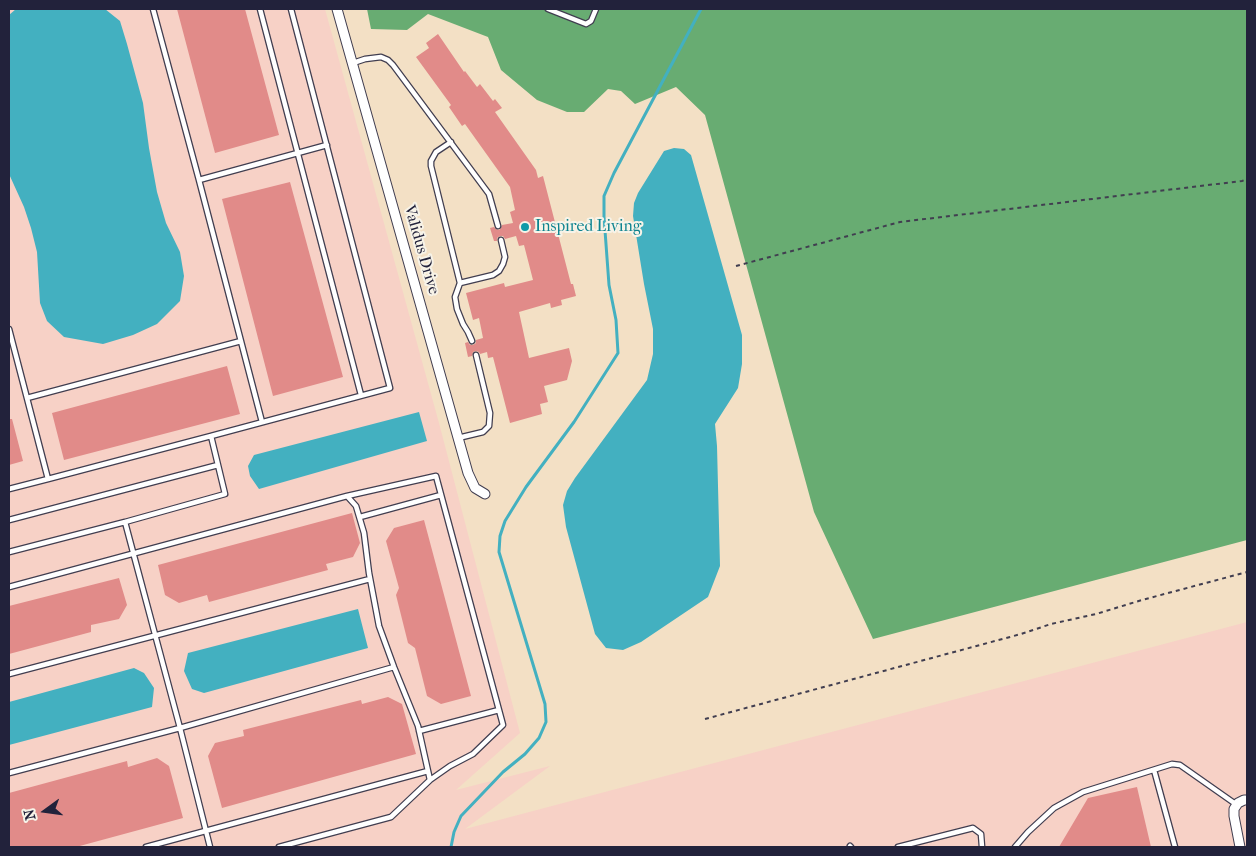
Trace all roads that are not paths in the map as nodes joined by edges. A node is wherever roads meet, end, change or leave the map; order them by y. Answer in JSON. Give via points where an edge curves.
{"nodes":[{"id":1,"x":153,"y":9,"type":"edge"},
{"id":2,"x":260,"y":9,"type":"edge"},
{"id":3,"x":291,"y":9,"type":"edge"},
{"id":4,"x":337,"y":9,"type":"edge"},
{"id":5,"x":548,"y":9,"type":"edge"},
{"id":6,"x":596,"y":9,"type":"edge"},
{"id":7,"x":353,"y":63,"type":"junction"},
{"id":8,"x":451,"y":142,"type":"junction"},
{"id":9,"x":327,"y":145,"type":"junction"},
{"id":10,"x":298,"y":153,"type":"junction"},
{"id":11,"x":199,"y":180,"type":"junction"},
{"id":12,"x":498,"y":226,"type":"dead end"},
{"id":13,"x":501,"y":240,"type":"dead end"},
{"id":14,"x":460,"y":284,"type":"junction"},
{"id":15,"x":9,"y":329,"type":"edge"},
{"id":16,"x":241,"y":341,"type":"junction"},
{"id":17,"x":472,"y":341,"type":"dead end"},
{"id":18,"x":476,"y":355,"type":"dead end"},
{"id":19,"x":361,"y":395,"type":"junction"},
{"id":20,"x":27,"y":398,"type":"junction"},
{"id":21,"x":262,"y":422,"type":"junction"},
{"id":22,"x":211,"y":436,"type":"junction"},
{"id":23,"x":458,"y":438,"type":"junction"},
{"id":24,"x":218,"y":466,"type":"junction"},
{"id":25,"x":48,"y":479,"type":"junction"},
{"id":26,"x":9,"y":489,"type":"edge"},
{"id":27,"x":485,"y":494,"type":"dead end"},
{"id":28,"x":442,"y":495,"type":"junction"},
{"id":29,"x":348,"y":496,"type":"junction"},
{"id":30,"x":360,"y":517,"type":"junction"},
{"id":31,"x":9,"y":520,"type":"edge"},
{"id":32,"x":125,"y":522,"type":"junction"},
{"id":33,"x":9,"y":552,"type":"edge"},
{"id":34,"x":133,"y":553,"type":"junction"},
{"id":35,"x":370,"y":578,"type":"junction"},
{"id":36,"x":9,"y":587,"type":"edge"},
{"id":37,"x":155,"y":635,"type":"junction"},
{"id":38,"x":394,"y":667,"type":"junction"},
{"id":39,"x":9,"y":674,"type":"edge"},
{"id":40,"x":499,"y":710,"type":"junction"},
{"id":41,"x":180,"y":728,"type":"junction"},
{"id":42,"x":419,"y":731,"type":"junction"},
{"id":43,"x":1154,"y":770,"type":"junction"},
{"id":44,"x":428,"y":771,"type":"junction"},
{"id":45,"x":9,"y":772,"type":"edge"},
{"id":46,"x":430,"y":780,"type":"junction"},
{"id":47,"x":1247,"y":800,"type":"edge"},
{"id":48,"x":1237,"y":804,"type":"junction"},
{"id":49,"x":206,"y":832,"type":"junction"},
{"id":50,"x":146,"y":847,"type":"edge"},
{"id":51,"x":210,"y":847,"type":"edge"},
{"id":52,"x":279,"y":847,"type":"edge"},
{"id":53,"x":898,"y":847,"type":"edge"},
{"id":54,"x":982,"y":847,"type":"edge"},
{"id":55,"x":1015,"y":847,"type":"edge"},
{"id":56,"x":1176,"y":847,"type":"edge"},
{"id":57,"x":1240,"y":847,"type":"edge"}],
"edges":[{"from":1,"to":11,"type":"lane"},
{"from":2,"to":10,"type":"lane"},
{"from":3,"to":9,"type":"lane"},
{"from":4,"to":7,"type":"street","name":"Validus Drive"},
{"from":5,"to":6,"type":"lane","via":[[586,24]]},
{"from":7,"to":8,"type":"lane","via":[[376,57],[388,60]]},
{"from":7,"to":23,"type":"street","name":"Validus Drive"},
{"from":8,"to":12,"type":"lane","via":[[489,194]]},
{"from":8,"to":14,"type":"lane","via":[[436,152],[431,166]]},
{"from":9,"to":10,"type":"lane"},
{"from":9,"to":19,"type":"lane","via":[[390,388]]},
{"from":10,"to":11,"type":"lane"},
{"from":10,"to":19,"type":"lane"},
{"from":11,"to":16,"type":"lane"},
{"from":13,"to":14,"type":"lane","via":[[505,256],[500,271]]},
{"from":14,"to":17,"type":"lane","via":[[455,297],[457,310]]},
{"from":15,"to":20,"type":"lane"},
{"from":16,"to":20,"type":"lane"},
{"from":16,"to":21,"type":"lane"},
{"from":18,"to":23,"type":"lane","via":[[490,413],[489,426],[483,432]]},
{"from":19,"to":21,"type":"lane"},
{"from":20,"to":25,"type":"lane"},
{"from":21,"to":22,"type":"lane"},
{"from":22,"to":24,"type":"lane"},
{"from":22,"to":25,"type":"lane"},
{"from":23,"to":27,"type":"street","name":"Validus Drive","via":[[475,488]]},
{"from":24,"to":31,"type":"lane"},
{"from":24,"to":32,"type":"lane","via":[[225,494]]},
{"from":25,"to":26,"type":"lane"},
{"from":28,"to":29,"type":"lane","via":[[436,476]]},
{"from":28,"to":30,"type":"lane"},
{"from":28,"to":40,"type":"lane"},
{"from":29,"to":30,"type":"lane"},
{"from":29,"to":34,"type":"lane"},
{"from":30,"to":35,"type":"lane"},
{"from":32,"to":33,"type":"lane"},
{"from":32,"to":34,"type":"lane"},
{"from":34,"to":36,"type":"lane"},
{"from":34,"to":37,"type":"lane"},
{"from":35,"to":37,"type":"lane"},
{"from":35,"to":38,"type":"lane","via":[[379,626]]},
{"from":37,"to":39,"type":"lane"},
{"from":37,"to":41,"type":"lane"},
{"from":38,"to":41,"type":"lane"},
{"from":38,"to":42,"type":"lane"},
{"from":40,"to":42,"type":"lane"},
{"from":40,"to":46,"type":"lane","via":[[504,726],[473,754]]},
{"from":41,"to":45,"type":"lane"},
{"from":41,"to":49,"type":"lane"},
{"from":42,"to":44,"type":"lane"},
{"from":43,"to":48,"type":"lane","via":[[1180,765]]},
{"from":43,"to":55,"type":"lane","via":[[1084,792],[1061,804]]},
{"from":43,"to":56,"type":"lane"},
{"from":44,"to":46,"type":"lane"},
{"from":44,"to":49,"type":"lane"},
{"from":46,"to":52,"type":"lane","via":[[391,817]]},
{"from":47,"to":48,"type":"street"},
{"from":48,"to":57,"type":"street","via":[[1234,816]]},
{"from":49,"to":50,"type":"lane"},
{"from":49,"to":51,"type":"lane"},
{"from":53,"to":54,"type":"lane","via":[[973,828],[980,834]]}]}
